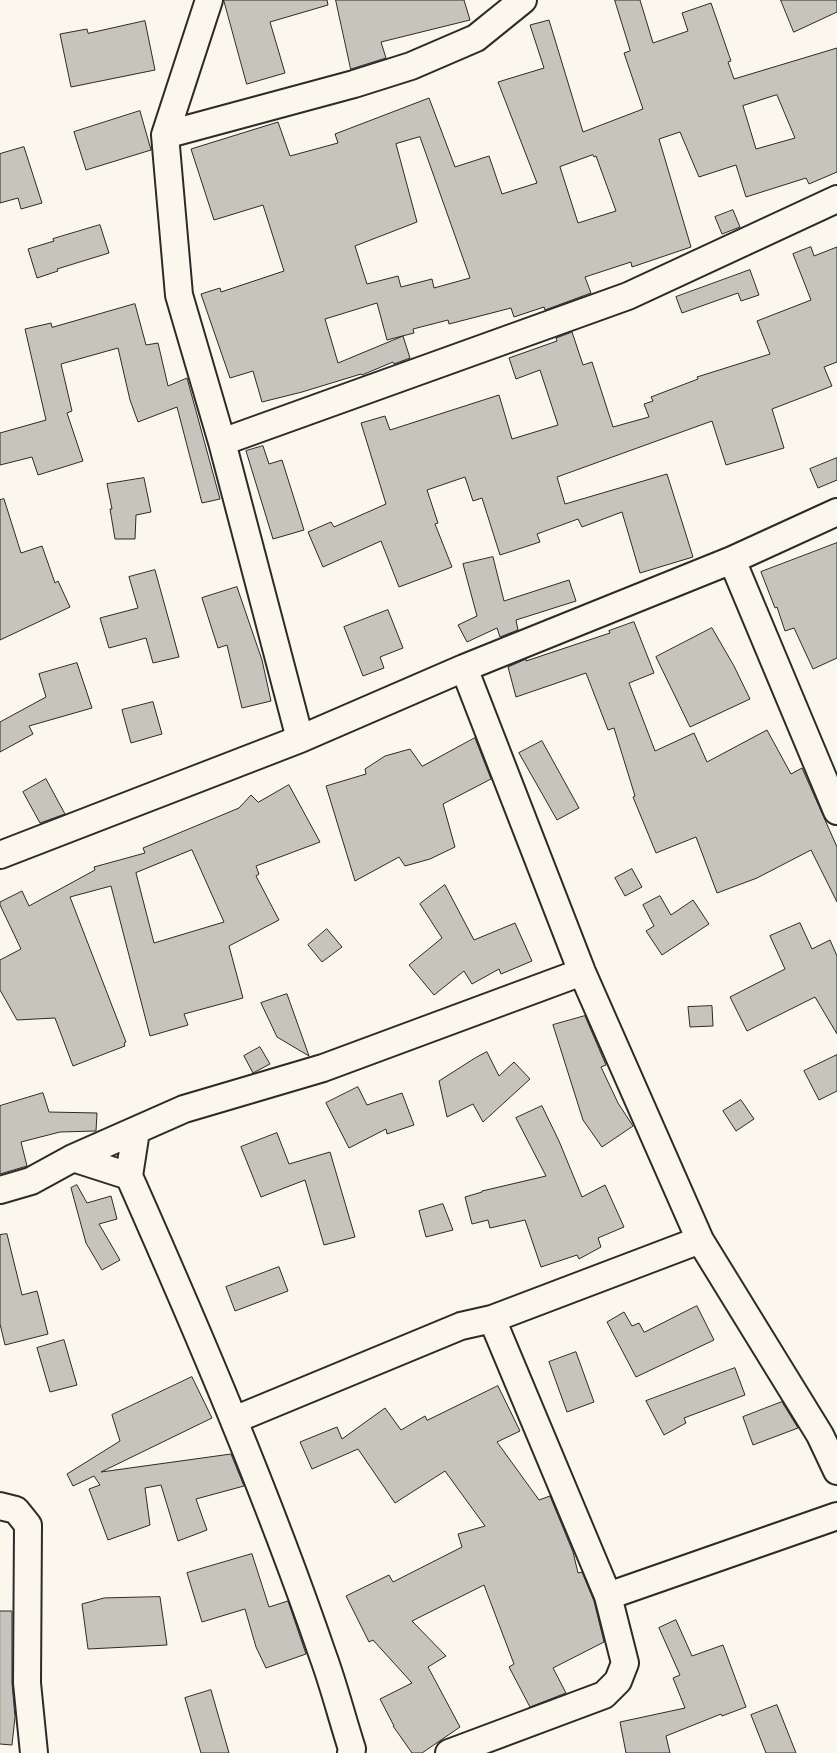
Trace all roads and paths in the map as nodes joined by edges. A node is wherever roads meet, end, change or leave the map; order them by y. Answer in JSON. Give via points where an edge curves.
{"nodes":[{"id":1,"x":209,"y":0,"type":"edge"},
{"id":2,"x":523,"y":0,"type":"edge"},
{"id":3,"x":165,"y":135,"type":"junction"},
{"id":4,"x":837,"y":199,"type":"edge"},
{"id":5,"x":222,"y":442,"type":"junction"},
{"id":6,"x":837,"y":512,"type":"edge"},
{"id":7,"x":732,"y":560,"type":"junction"},
{"id":8,"x":464,"y":668,"type":"junction"},
{"id":9,"x":300,"y":739,"type":"junction"},
{"id":10,"x":837,"y":811,"type":"edge"},
{"id":11,"x":0,"y":855,"type":"edge"},
{"id":12,"x":582,"y":972,"type":"junction"},
{"id":13,"x":136,"y":1131,"type":"junction"},
{"id":14,"x":73,"y":1158,"type":"junction"},
{"id":15,"x":129,"y":1176,"type":"junction"},
{"id":16,"x":0,"y":1190,"type":"edge"},
{"id":17,"x":700,"y":1240,"type":"junction"},
{"id":18,"x":492,"y":1319,"type":"junction"},
{"id":19,"x":234,"y":1420,"type":"junction"},
{"id":20,"x":829,"y":1431,"type":"edge"},
{"id":21,"x":837,"y":1471,"type":"edge"},
{"id":22,"x":0,"y":1506,"type":"edge"},
{"id":23,"x":837,"y":1516,"type":"edge"},
{"id":24,"x":608,"y":1596,"type":"junction"},
{"id":25,"x":353,"y":1752,"type":"edge"},
{"id":26,"x":34,"y":1753,"type":"edge"},
{"id":27,"x":449,"y":1753,"type":"edge"}],
"edges":[{"from":1,"to":3,"type":"street"},
{"from":2,"to":3,"type":"street","via":[[476,38],[411,66]]},
{"from":3,"to":5,"type":"street","via":[[179,295]]},
{"from":4,"to":5,"type":"street","via":[[628,296]]},
{"from":5,"to":9,"type":"street"},
{"from":6,"to":7,"type":"street"},
{"from":7,"to":8,"type":"street"},
{"from":7,"to":10,"type":"street"},
{"from":8,"to":9,"type":"street"},
{"from":8,"to":12,"type":"street"},
{"from":9,"to":11,"type":"street"},
{"from":12,"to":13,"type":"street","via":[[323,1068],[184,1109]]},
{"from":12,"to":17,"type":"street"},
{"from":13,"to":14,"type":"street"},
{"from":13,"to":15,"type":"street"},
{"from":14,"to":15,"type":"street"},
{"from":14,"to":16,"type":"street","via":[[31,1180]]},
{"from":15,"to":19,"type":"street"},
{"from":17,"to":18,"type":"street"},
{"from":17,"to":20,"type":"street"},
{"from":18,"to":19,"type":"street","via":[[461,1326]]},
{"from":18,"to":24,"type":"street"},
{"from":19,"to":25,"type":"street","via":[[324,1657]]},
{"from":20,"to":21,"type":"street"},
{"from":22,"to":26,"type":"street","via":[[16,1510],[28,1525],[27,1683]]},
{"from":23,"to":24,"type":"street"},
{"from":24,"to":27,"type":"street","via":[[624,1663],[618,1681],[604,1695]]}]}
